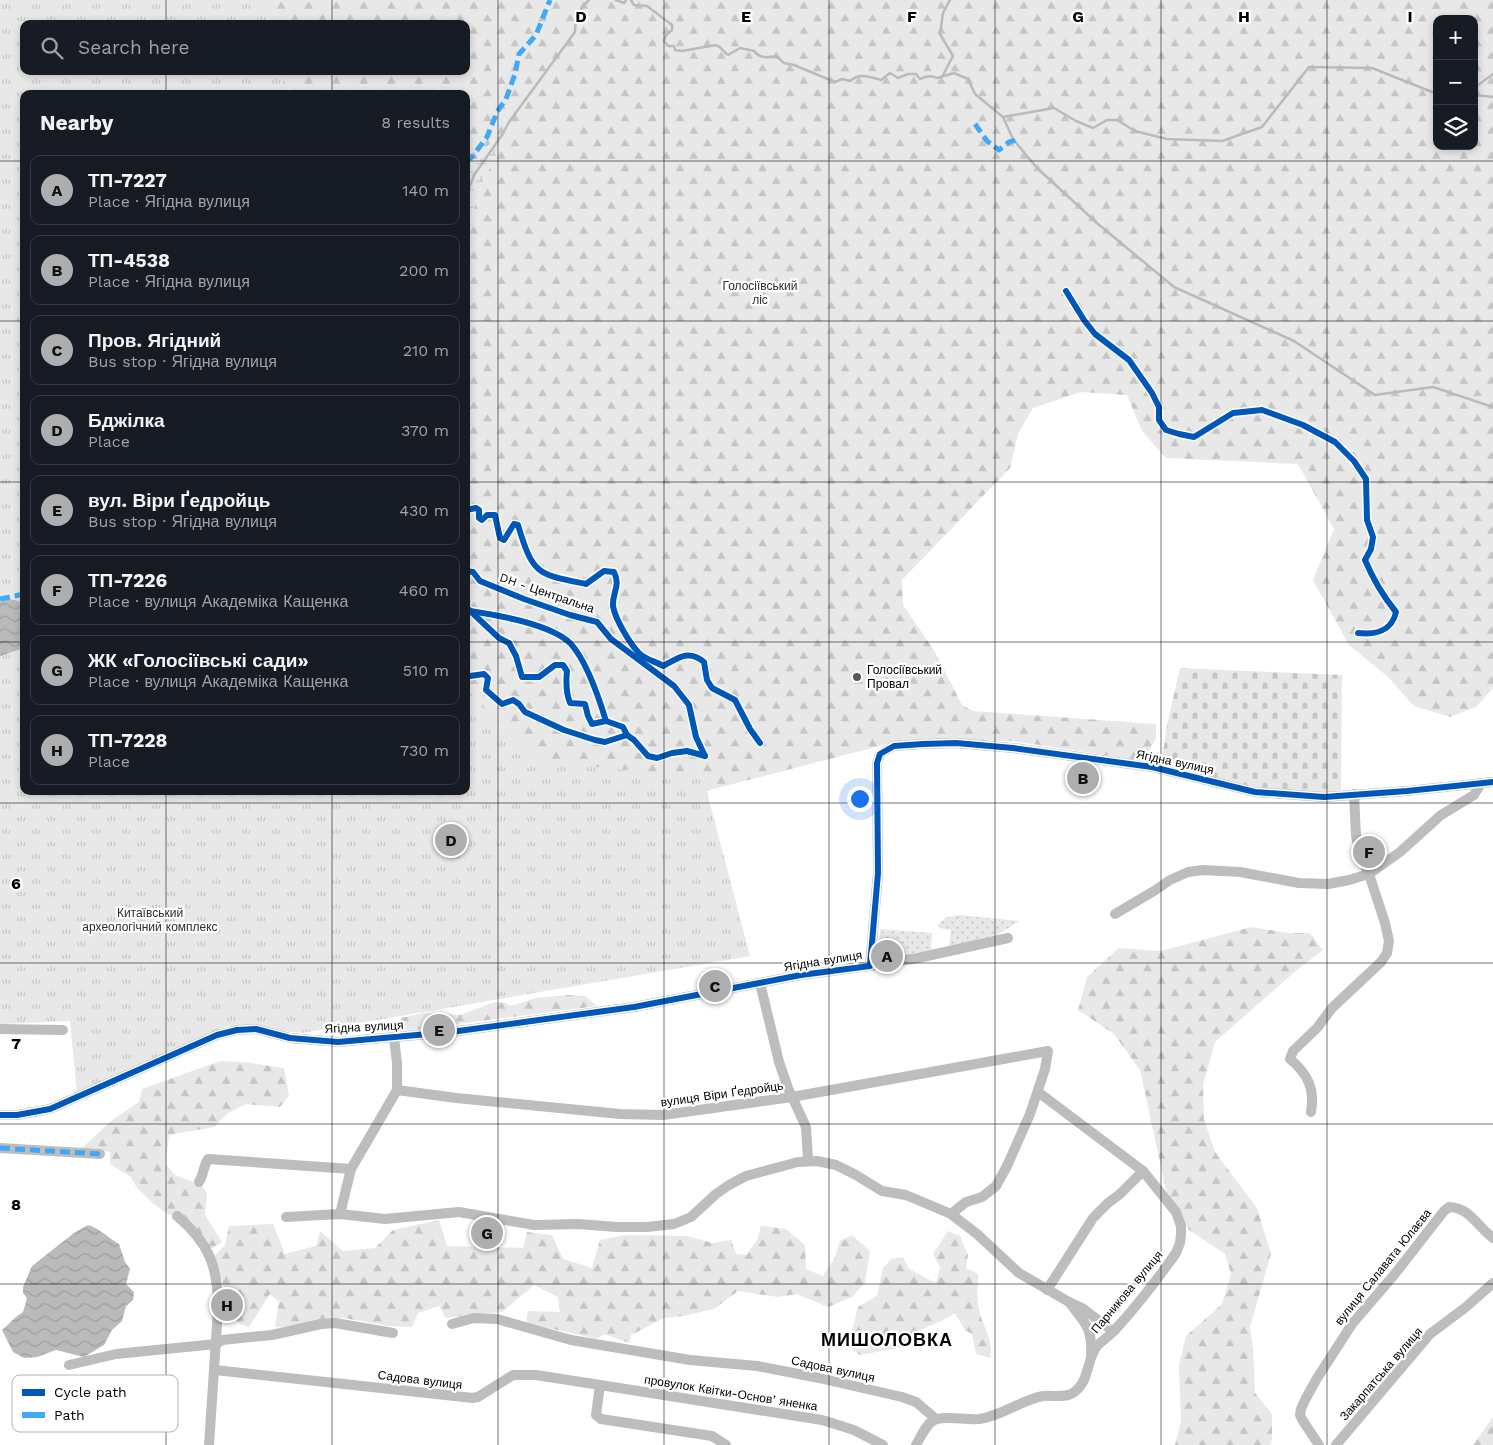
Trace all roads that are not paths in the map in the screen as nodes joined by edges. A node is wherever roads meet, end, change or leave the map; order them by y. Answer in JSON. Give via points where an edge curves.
{"nodes":[{"id":1,"x":1482,"y":782,"type":"junction"},
{"id":2,"x":1493,"y":782,"type":"edge"},
{"id":3,"x":1354,"y":794,"type":"junction"},
{"id":4,"x":1368,"y":874,"type":"junction"},
{"id":5,"x":1115,"y":914,"type":"dead end"},
{"id":6,"x":1008,"y":938,"type":"dead end"},
{"id":7,"x":870,"y":966,"type":"junction"},
{"id":8,"x":760,"y":983,"type":"junction"},
{"id":9,"x":0,"y":1029,"type":"edge"},
{"id":10,"x":63,"y":1030,"type":"dead end"},
{"id":11,"x":394,"y":1038,"type":"junction"},
{"id":12,"x":397,"y":1090,"type":"junction"},
{"id":13,"x":1038,"y":1092,"type":"junction"},
{"id":14,"x":792,"y":1097,"type":"junction"},
{"id":15,"x":1310,"y":1112,"type":"dead end"},
{"id":16,"x":0,"y":1115,"type":"edge"},
{"id":17,"x":0,"y":1148,"type":"edge"},
{"id":18,"x":100,"y":1154,"type":"dead end"},
{"id":19,"x":808,"y":1160,"type":"junction"},
{"id":20,"x":351,"y":1169,"type":"junction"},
{"id":21,"x":1143,"y":1171,"type":"junction"},
{"id":22,"x":199,"y":1182,"type":"dead end"},
{"id":23,"x":340,"y":1214,"type":"junction"},
{"id":24,"x":951,"y":1214,"type":"junction"},
{"id":25,"x":177,"y":1216,"type":"dead end"},
{"id":26,"x":286,"y":1217,"type":"dead end"},
{"id":27,"x":1493,"y":1238,"type":"edge"},
{"id":28,"x":1493,"y":1283,"type":"edge"},
{"id":29,"x":1047,"y":1290,"type":"junction"},
{"id":30,"x":1069,"y":1302,"type":"junction"},
{"id":31,"x":452,"y":1324,"type":"dead end"},
{"id":32,"x":1113,"y":1331,"type":"junction"},
{"id":33,"x":393,"y":1333,"type":"dead end"},
{"id":34,"x":216,"y":1344,"type":"junction"},
{"id":35,"x":1091,"y":1359,"type":"junction"},
{"id":36,"x":69,"y":1365,"type":"dead end"},
{"id":37,"x":215,"y":1370,"type":"junction"},
{"id":38,"x":600,"y":1385,"type":"junction"},
{"id":39,"x":936,"y":1419,"type":"junction"},
{"id":40,"x":209,"y":1445,"type":"edge"},
{"id":41,"x":726,"y":1445,"type":"edge"},
{"id":42,"x":883,"y":1445,"type":"edge"},
{"id":43,"x":916,"y":1445,"type":"edge"},
{"id":44,"x":1319,"y":1445,"type":"edge"},
{"id":45,"x":1336,"y":1445,"type":"edge"}],
"edges":[{"from":1,"to":2,"type":"street","name":"Ягідна вулиця"},
{"from":1,"to":3,"type":"street","name":"Ягідна вулиця"},
{"from":1,"to":4,"type":"street","via":[[1474,796],[1441,815],[1400,852]]},
{"from":3,"to":4,"type":"street","via":[[1356,836]]},
{"from":3,"to":7,"type":"street","name":"Ягідна вулиця","via":[[1324,797],[1255,792],[1152,767],[1013,748],[956,743],[894,746],[880,754],[877,763],[878,873]]},
{"from":4,"to":5,"type":"street","via":[[1328,884],[1299,883],[1240,872],[1188,872]]},
{"from":4,"to":15,"type":"street","via":[[1385,924],[1389,942],[1387,953],[1332,1008],[1290,1059],[1299,1067],[1312,1089]]},
{"from":6,"to":7,"type":"street","name":"Ягідна вулиця"},
{"from":7,"to":8,"type":"street","name":"Ягідна вулиця"},
{"from":8,"to":11,"type":"street","name":"Ягідна вулиця","via":[[596,1012]]},
{"from":8,"to":14,"type":"street","via":[[779,1062]]},
{"from":9,"to":10,"type":"street"},
{"from":11,"to":12,"type":"street"},
{"from":11,"to":16,"type":"street","name":"Ягідна вулиця","via":[[338,1042],[290,1038],[256,1029],[237,1030],[217,1035],[50,1109]]},
{"from":12,"to":14,"type":"street","name":"вулиця Віри Ґедройць","via":[[639,1116]]},
{"from":12,"to":20,"type":"street"},
{"from":13,"to":14,"type":"street","name":"вулиця Віри Ґедройць","via":[[1048,1051]]},
{"from":13,"to":21,"type":"street","name":"Парникова вулиця"},
{"from":13,"to":24,"type":"street","via":[[1017,1146],[996,1186]]},
{"from":14,"to":19,"type":"street","via":[[806,1127]]},
{"from":17,"to":18,"type":"street"},
{"from":19,"to":23,"type":"street","via":[[761,1171],[729,1184],[691,1217],[674,1224],[647,1227],[540,1225],[459,1212],[385,1219]]},
{"from":19,"to":24,"type":"street","via":[[836,1165],[882,1191],[906,1195]]},
{"from":20,"to":22,"type":"street","via":[[208,1159]]},
{"from":20,"to":23,"type":"street"},
{"from":21,"to":29,"type":"street","via":[[1093,1218]]},
{"from":21,"to":32,"type":"street","name":"Парникова вулиця","via":[[1176,1212],[1181,1226],[1180,1243],[1165,1268]]},
{"from":23,"to":26,"type":"street"},
{"from":24,"to":29,"type":"street","via":[[1018,1273]]},
{"from":25,"to":34,"type":"street","via":[[192,1229],[210,1256],[218,1292]]},
{"from":27,"to":44,"type":"street","name":"вулиця Салавата Юлаєва","via":[[1467,1212],[1457,1207],[1444,1211],[1352,1324],[1301,1409],[1303,1421]]},
{"from":28,"to":45,"type":"street","name":"Закарпатська вулиця","via":[[1430,1334]]},
{"from":29,"to":30,"type":"street"},
{"from":30,"to":32,"type":"street"},
{"from":30,"to":35,"type":"street","via":[[1089,1329]]},
{"from":31,"to":39,"type":"street","name":"Садова вулиця","via":[[474,1318],[497,1320],[571,1340],[819,1378],[902,1397],[916,1402]]},
{"from":32,"to":35,"type":"street","name":"Парникова вулиця","via":[[1096,1347]]},
{"from":33,"to":34,"type":"street","via":[[321,1324],[272,1335],[222,1340]]},
{"from":34,"to":36,"type":"street","via":[[116,1354]]},
{"from":34,"to":37,"type":"street"},
{"from":35,"to":39,"type":"street","name":"Парникова вулиця","via":[[1081,1386],[1072,1393],[1037,1398],[979,1419]]},
{"from":37,"to":38,"type":"street","name":"Садова вулиця","via":[[473,1398],[513,1375],[536,1375]]},
{"from":37,"to":40,"type":"street"},
{"from":38,"to":41,"type":"street","via":[[596,1415],[601,1419],[712,1436]]},
{"from":38,"to":42,"type":"street","name":"провулок Квітки-Основʼяненка","via":[[822,1420],[854,1430]]},
{"from":39,"to":43,"type":"street","via":[[928,1424]]}]}
